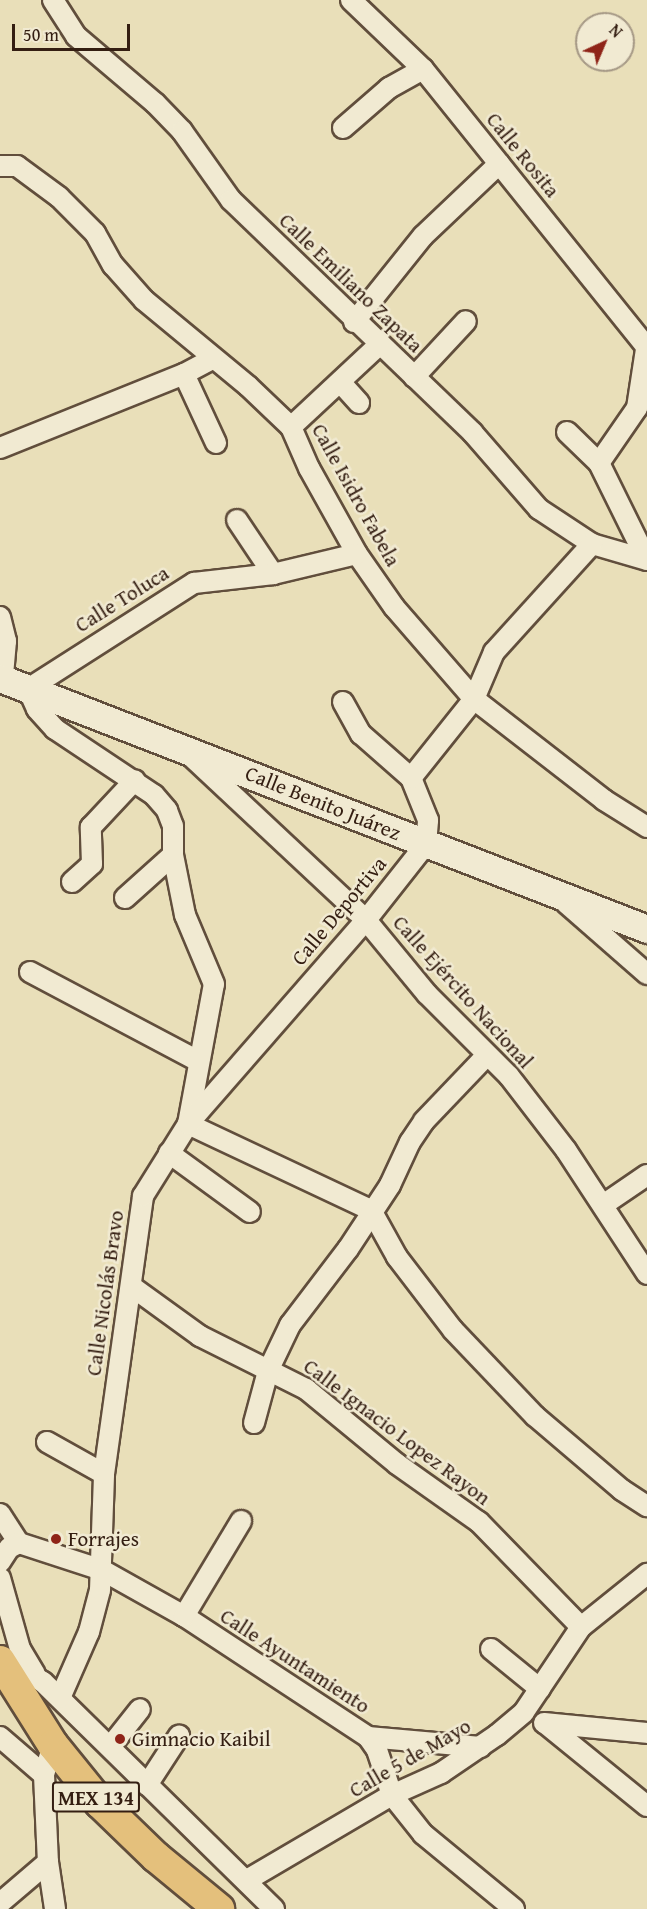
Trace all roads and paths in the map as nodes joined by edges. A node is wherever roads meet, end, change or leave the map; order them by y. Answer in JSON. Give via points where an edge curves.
{"nodes":[{"id":1,"x":53,"y":0,"type":"edge"},
{"id":2,"x":351,"y":0,"type":"edge"},
{"id":3,"x":423,"y":69,"type":"junction"},
{"id":4,"x":344,"y":128,"type":"dead end"},
{"id":5,"x":499,"y":164,"type":"junction"},
{"id":6,"x":0,"y":166,"type":"edge"},
{"id":7,"x":466,"y":321,"type":"dead end"},
{"id":8,"x":354,"y":322,"type":"junction"},
{"id":9,"x":380,"y":345,"type":"junction"},
{"id":10,"x":646,"y":346,"type":"edge"},
{"id":11,"x":212,"y":358,"type":"junction"},
{"id":12,"x":184,"y":374,"type":"junction"},
{"id":13,"x":414,"y":377,"type":"junction"},
{"id":14,"x":341,"y":383,"type":"junction"},
{"id":15,"x":359,"y":403,"type":"dead end"},
{"id":16,"x":291,"y":427,"type":"junction"},
{"id":17,"x":567,"y":432,"type":"dead end"},
{"id":18,"x":216,"y":442,"type":"dead end"},
{"id":19,"x":0,"y":448,"type":"edge"},
{"id":20,"x":599,"y":463,"type":"junction"},
{"id":21,"x":237,"y":520,"type":"dead end"},
{"id":22,"x":592,"y":544,"type":"junction"},
{"id":23,"x":357,"y":554,"type":"junction"},
{"id":24,"x":647,"y":560,"type":"edge"},
{"id":25,"x":273,"y":574,"type":"junction"},
{"id":26,"x":0,"y":617,"type":"edge"},
{"id":27,"x":2,"y":679,"type":"edge"},
{"id":28,"x":28,"y":689,"type":"junction"},
{"id":29,"x":474,"y":699,"type":"junction"},
{"id":30,"x":343,"y":702,"type":"dead end"},
{"id":31,"x":183,"y":748,"type":"junction"},
{"id":32,"x":411,"y":778,"type":"junction"},
{"id":33,"x":135,"y":780,"type":"junction"},
{"id":34,"x":647,"y":827,"type":"edge"},
{"id":35,"x":426,"y":844,"type":"junction"},
{"id":36,"x":173,"y":855,"type":"junction"},
{"id":37,"x":72,"y":882,"type":"dead end"},
{"id":38,"x":555,"y":893,"type":"junction"},
{"id":39,"x":125,"y":898,"type":"dead end"},
{"id":40,"x":366,"y":920,"type":"junction"},
{"id":41,"x":647,"y":929,"type":"edge"},
{"id":42,"x":30,"y":972,"type":"dead end"},
{"id":43,"x":647,"y":975,"type":"edge"},
{"id":44,"x":488,"y":1055,"type":"junction"},
{"id":45,"x":198,"y":1061,"type":"junction"},
{"id":46,"x":188,"y":1125,"type":"junction"},
{"id":47,"x":169,"y":1153,"type":"junction"},
{"id":48,"x":647,"y":1175,"type":"edge"},
{"id":49,"x":603,"y":1205,"type":"junction"},
{"id":50,"x":371,"y":1210,"type":"junction"},
{"id":51,"x":250,"y":1212,"type":"dead end"},
{"id":52,"x":647,"y":1274,"type":"edge"},
{"id":53,"x":131,"y":1286,"type":"junction"},
{"id":54,"x":268,"y":1371,"type":"junction"},
{"id":55,"x":254,"y":1423,"type":"dead end"},
{"id":56,"x":47,"y":1442,"type":"dead end"},
{"id":57,"x":104,"y":1474,"type":"junction"},
{"id":58,"x":647,"y":1506,"type":"edge"},
{"id":59,"x":0,"y":1514,"type":"edge"},
{"id":60,"x":241,"y":1521,"type":"dead end"},
{"id":61,"x":19,"y":1543,"type":"junction"},
{"id":62,"x":0,"y":1562,"type":"edge"},
{"id":63,"x":102,"y":1570,"type":"junction"},
{"id":64,"x":647,"y":1574,"type":"edge"},
{"id":65,"x":0,"y":1578,"type":"edge"},
{"id":66,"x":184,"y":1616,"type":"junction"},
{"id":67,"x":581,"y":1627,"type":"junction"},
{"id":68,"x":491,"y":1649,"type":"dead end"},
{"id":69,"x":0,"y":1655,"type":"edge"},
{"id":70,"x":0,"y":1660,"type":"edge"},
{"id":71,"x":43,"y":1682,"type":"junction"},
{"id":72,"x":540,"y":1689,"type":"junction"},
{"id":73,"x":60,"y":1698,"type":"junction"},
{"id":74,"x":140,"y":1709,"type":"dead end"},
{"id":75,"x":524,"y":1712,"type":"junction"},
{"id":76,"x":546,"y":1724,"type":"junction"},
{"id":77,"x":647,"y":1733,"type":"edge"},
{"id":78,"x":179,"y":1736,"type":"dead end"},
{"id":79,"x":0,"y":1737,"type":"edge"},
{"id":80,"x":368,"y":1737,"type":"junction"},
{"id":81,"x":53,"y":1745,"type":"junction"},
{"id":82,"x":481,"y":1747,"type":"junction"},
{"id":83,"x":110,"y":1748,"type":"junction"},
{"id":84,"x":44,"y":1775,"type":"junction"},
{"id":85,"x":147,"y":1785,"type":"junction"},
{"id":86,"x":392,"y":1795,"type":"junction"},
{"id":87,"x":647,"y":1806,"type":"edge"},
{"id":88,"x":48,"y":1862,"type":"junction"},
{"id":89,"x":247,"y":1880,"type":"junction"},
{"id":90,"x":0,"y":1903,"type":"edge"},
{"id":91,"x":504,"y":1906,"type":"edge"},
{"id":92,"x":56,"y":1909,"type":"edge"},
{"id":93,"x":219,"y":1909,"type":"edge"},
{"id":94,"x":274,"y":1909,"type":"edge"}],
"edges":[{"from":1,"to":8,"type":"street","name":"Calle Emiliano Zapata","via":[[76,36],[155,103],[182,131],[231,200]]},
{"from":2,"to":3,"type":"street","name":"Calle Rosita"},
{"from":3,"to":4,"type":"street","via":[[389,88]]},
{"from":3,"to":5,"type":"street","name":"Calle Rosita"},
{"from":5,"to":8,"type":"street","via":[[428,231]]},
{"from":5,"to":10,"type":"street","name":"Calle Rosita"},
{"from":6,"to":11,"type":"street","name":"Calle Isidro Fabela","via":[[23,170],[67,204],[95,233],[122,279]]},
{"from":7,"to":13,"type":"street"},
{"from":8,"to":9,"type":"street","name":"Calle Emiliano Zapata"},
{"from":9,"to":13,"type":"street","name":"Calle Emiliano Zapata"},
{"from":9,"to":14,"type":"street"},
{"from":10,"to":20,"type":"street","via":[[637,408]]},
{"from":11,"to":12,"type":"street"},
{"from":11,"to":16,"type":"street","name":"Calle Isidro Fabela"},
{"from":12,"to":18,"type":"street"},
{"from":12,"to":19,"type":"street"},
{"from":13,"to":22,"type":"street","name":"Calle Emiliano Zapata","via":[[472,432],[531,501]]},
{"from":14,"to":15,"type":"street"},
{"from":14,"to":16,"type":"street"},
{"from":16,"to":23,"type":"street","name":"Calle Isidro Fabela"},
{"from":17,"to":20,"type":"street"},
{"from":20,"to":24,"type":"street"},
{"from":21,"to":25,"type":"street"},
{"from":22,"to":24,"type":"street","name":"Calle Emiliano Zapata"},
{"from":22,"to":29,"type":"street","via":[[494,652]]},
{"from":23,"to":25,"type":"street","name":"Calle Toluca"},
{"from":23,"to":29,"type":"street","name":"Calle Isidro Fabela","via":[[394,607]]},
{"from":25,"to":28,"type":"street","name":"Calle Toluca","via":[[194,583]]},
{"from":26,"to":27,"type":"street","via":[[6,641]]},
{"from":27,"to":28,"type":"main road","name":"Calle Benito Juárez"},
{"from":28,"to":31,"type":"main road","name":"Calle Benito Juárez"},
{"from":28,"to":33,"type":"street","name":"Calle Nicolás Bravo","via":[[37,709],[56,729],[88,754]]},
{"from":29,"to":32,"type":"street"},
{"from":29,"to":34,"type":"street","name":"Calle Isidro Fabela","via":[[604,800]]},
{"from":30,"to":32,"type":"street","via":[[361,734]]},
{"from":31,"to":35,"type":"main road","name":"Calle Benito Juárez"},
{"from":31,"to":40,"type":"street","name":"Calle Ejército Nacional"},
{"from":32,"to":35,"type":"street","via":[[429,820]]},
{"from":33,"to":36,"type":"street","name":"Calle Nicolás Bravo","via":[[167,810],[173,826]]},
{"from":33,"to":37,"type":"street","via":[[91,827],[92,864]]},
{"from":35,"to":38,"type":"main road","name":"Calle Benito Juárez"},
{"from":35,"to":40,"type":"street","name":"Calle Deportiva"},
{"from":36,"to":39,"type":"street"},
{"from":36,"to":45,"type":"street","name":"Calle Nicolás Bravo","via":[[185,915],[214,984]]},
{"from":38,"to":41,"type":"main road","name":"Calle Benito Juárez"},
{"from":38,"to":43,"type":"street"},
{"from":40,"to":44,"type":"street","name":"Calle Ejército Nacional","via":[[427,994]]},
{"from":40,"to":46,"type":"street","name":"Calle Deportiva"},
{"from":42,"to":45,"type":"street"},
{"from":44,"to":49,"type":"street","name":"Calle Ejército Nacional","via":[[566,1150]]},
{"from":44,"to":50,"type":"street","via":[[424,1121],[390,1185]]},
{"from":45,"to":46,"type":"street","name":"Calle Nicolás Bravo"},
{"from":46,"to":47,"type":"street","name":"Calle Nicolás Bravo"},
{"from":46,"to":50,"type":"street"},
{"from":47,"to":51,"type":"street"},
{"from":47,"to":53,"type":"street","name":"Calle Nicolás Bravo","via":[[143,1196]]},
{"from":48,"to":49,"type":"street"},
{"from":49,"to":52,"type":"street","name":"Calle Ejército Nacional"},
{"from":50,"to":54,"type":"street","via":[[348,1250],[290,1325]]},
{"from":50,"to":58,"type":"street","via":[[396,1257],[453,1330],[535,1416],[622,1490]]},
{"from":53,"to":54,"type":"street","name":"Calle Ignacio Lopez Rayon","via":[[200,1336]]},
{"from":53,"to":57,"type":"street","name":"Calle Nicolás Bravo"},
{"from":54,"to":55,"type":"street"},
{"from":54,"to":67,"type":"street","name":"Calle Ignacio Lopez Rayon","via":[[306,1389],[397,1464],[479,1522]]},
{"from":56,"to":57,"type":"street"},
{"from":57,"to":63,"type":"street","name":"Calle Nicolás Bravo"},
{"from":59,"to":61,"type":"street"},
{"from":60,"to":66,"type":"street"},
{"from":61,"to":62,"type":"street","via":[[9,1548]]},
{"from":61,"to":63,"type":"street","name":"Calle Ayuntamiento"},
{"from":63,"to":66,"type":"street","name":"Calle Ayuntamiento"},
{"from":63,"to":73,"type":"street","name":"Calle Nicolás Bravo","via":[[89,1632]]},
{"from":64,"to":67,"type":"street","name":"Calle 5 de Mayo"},
{"from":65,"to":71,"type":"street","via":[[20,1649]]},
{"from":66,"to":80,"type":"street","name":"Calle Ayuntamiento"},
{"from":67,"to":72,"type":"street","name":"Calle 5 de Mayo"},
{"from":68,"to":72,"type":"street"},
{"from":69,"to":71,"type":"street"},
{"from":70,"to":81,"type":"main road","number":"MEX 134"},
{"from":71,"to":73,"type":"street"},
{"from":72,"to":75,"type":"street","name":"Calle 5 de Mayo"},
{"from":73,"to":83,"type":"street"},
{"from":74,"to":83,"type":"street"},
{"from":75,"to":76,"type":"street"},
{"from":75,"to":82,"type":"street","name":"Calle 5 de Mayo"},
{"from":76,"to":77,"type":"street"},
{"from":76,"to":87,"type":"street"},
{"from":78,"to":85,"type":"street"},
{"from":79,"to":84,"type":"street"},
{"from":80,"to":82,"type":"street"},
{"from":80,"to":86,"type":"street","name":"Calle Ayuntamiento"},
{"from":81,"to":84,"type":"street"},
{"from":81,"to":93,"type":"main road","number":"MEX 134","via":[[100,1803],[148,1850]]},
{"from":82,"to":86,"type":"street","name":"Calle 5 de Mayo","via":[[441,1773]]},
{"from":83,"to":85,"type":"street"},
{"from":84,"to":88,"type":"street"},
{"from":85,"to":89,"type":"street"},
{"from":86,"to":89,"type":"street","name":"Calle 5 de Mayo"},
{"from":86,"to":91,"type":"street","name":"Calle Ayuntamiento","via":[[441,1852]]},
{"from":88,"to":90,"type":"street"},
{"from":88,"to":92,"type":"street"},
{"from":89,"to":94,"type":"street"}]}
